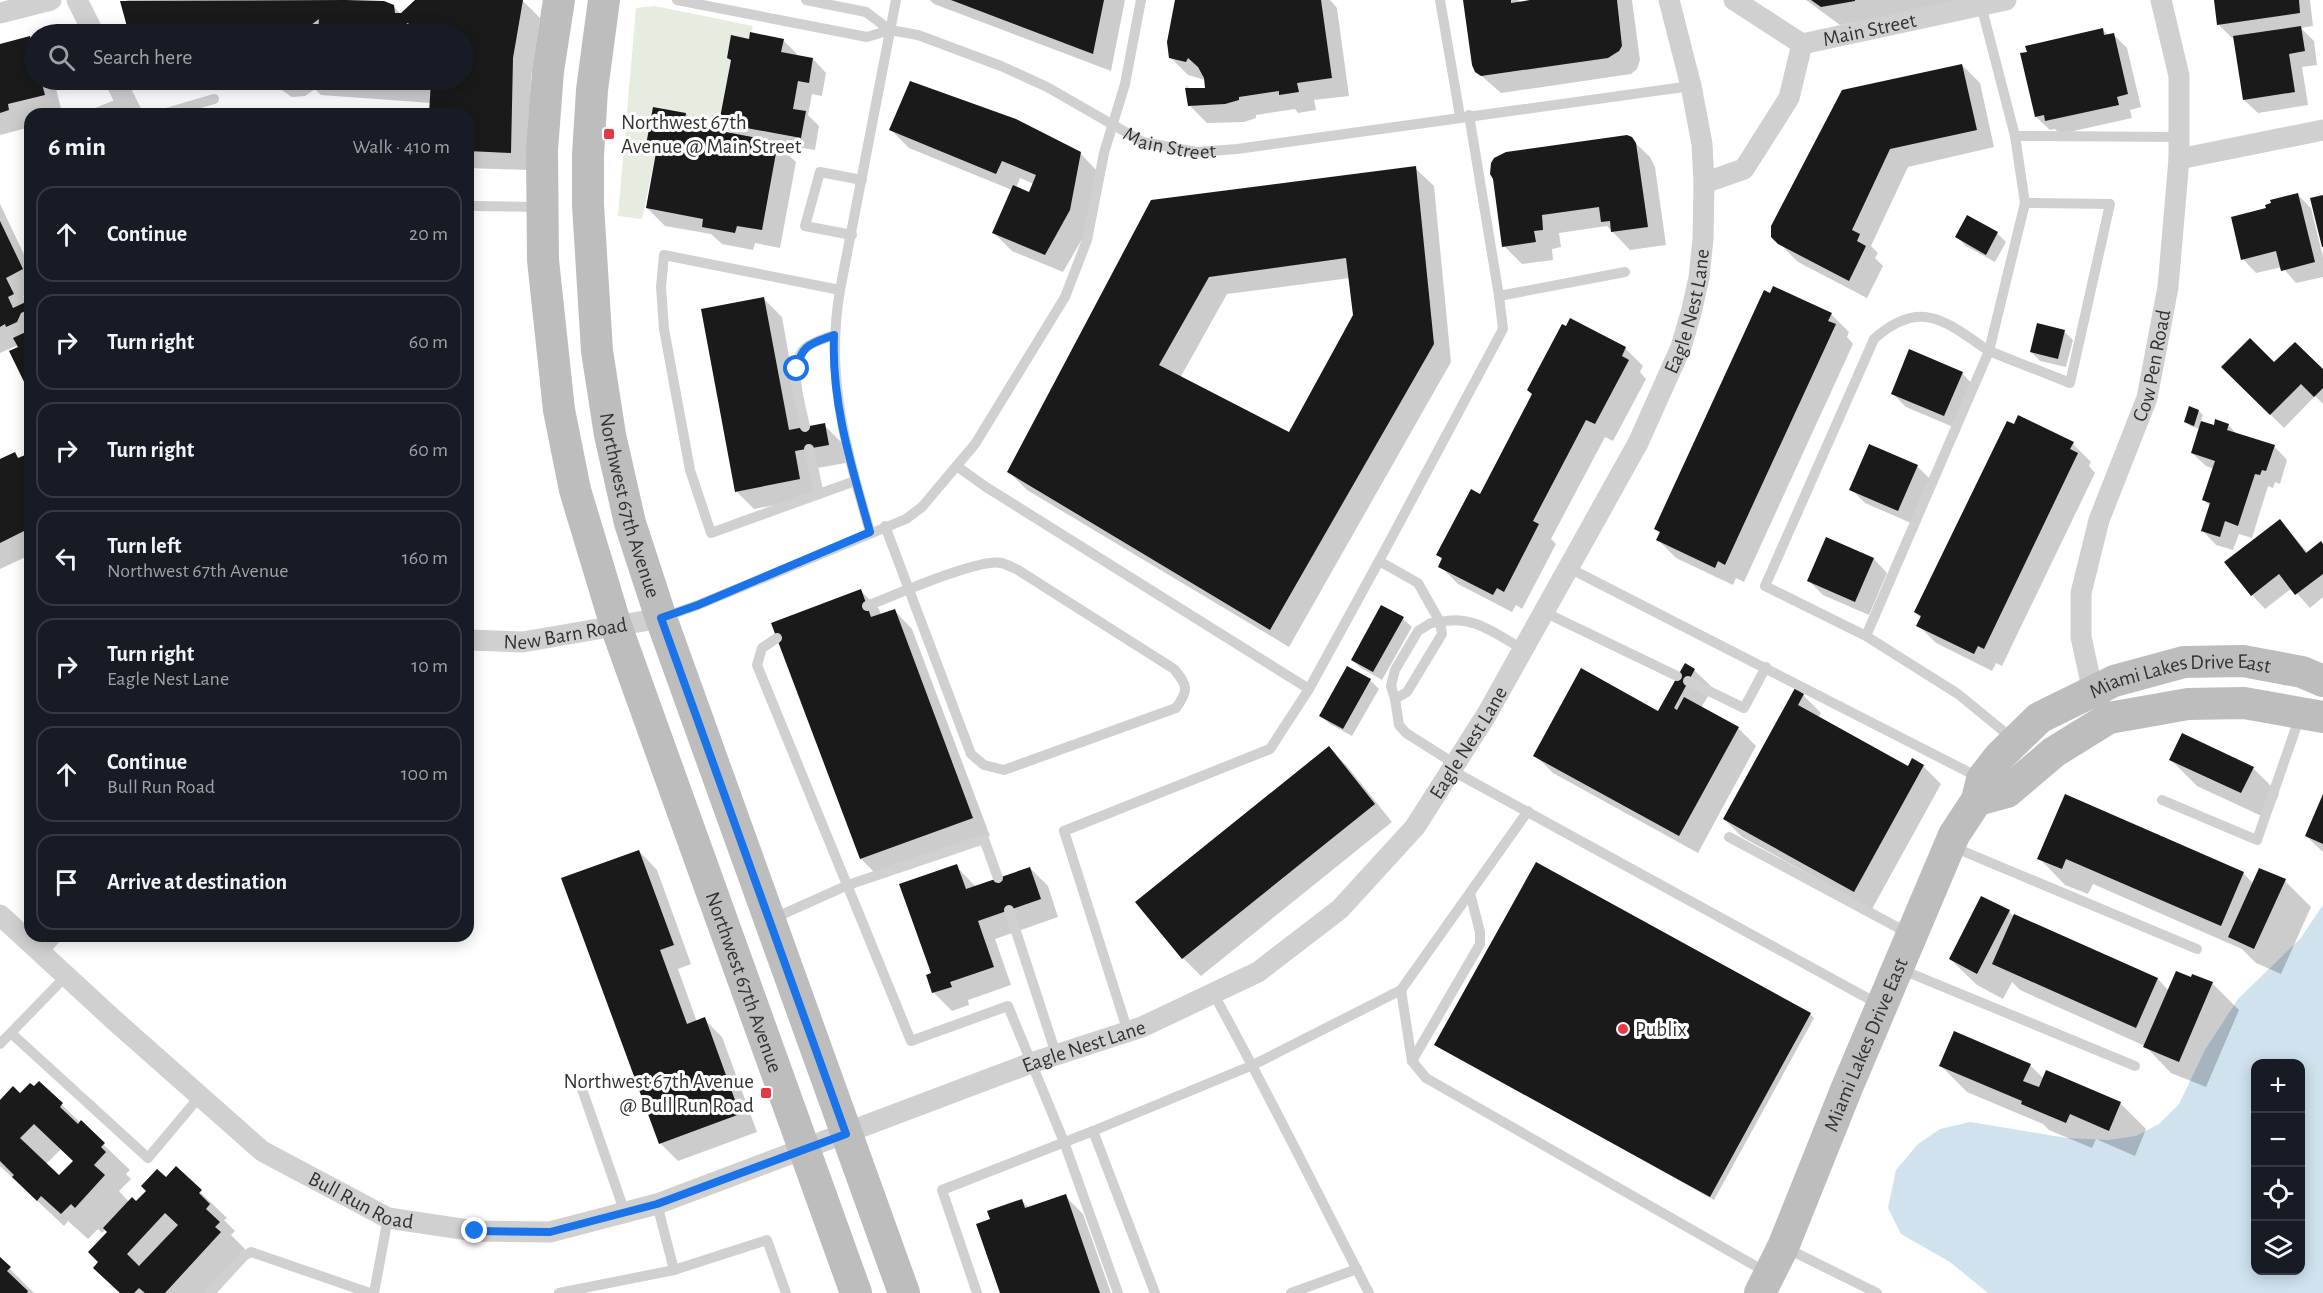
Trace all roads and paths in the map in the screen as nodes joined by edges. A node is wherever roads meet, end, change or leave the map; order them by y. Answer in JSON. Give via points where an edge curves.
{"nodes":[{"id":1,"x":51,"y":0,"type":"edge"},
{"id":2,"x":77,"y":0,"type":"edge"},
{"id":3,"x":559,"y":0,"type":"edge"},
{"id":4,"x":604,"y":0,"type":"edge"},
{"id":5,"x":677,"y":0,"type":"edge"},
{"id":6,"x":806,"y":0,"type":"edge"},
{"id":7,"x":896,"y":0,"type":"edge"},
{"id":8,"x":1141,"y":0,"type":"edge"},
{"id":9,"x":1440,"y":0,"type":"edge"},
{"id":10,"x":1669,"y":0,"type":"edge"},
{"id":11,"x":1734,"y":0,"type":"edge"},
{"id":12,"x":2006,"y":0,"type":"edge"},
{"id":13,"x":2161,"y":0,"type":"edge"},
{"id":14,"x":1975,"y":3,"type":"edge"},
{"id":15,"x":0,"y":13,"type":"edge"},
{"id":16,"x":89,"y":24,"type":"edge"},
{"id":17,"x":890,"y":30,"type":"junction"},
{"id":18,"x":1802,"y":44,"type":"junction"},
{"id":19,"x":1691,"y":86,"type":"junction"},
{"id":20,"x":120,"y":90,"type":"edge"},
{"id":21,"x":214,"y":99,"type":"dead end"},
{"id":22,"x":129,"y":108,"type":"edge"},
{"id":23,"x":183,"y":108,"type":"edge"},
{"id":24,"x":1464,"y":116,"type":"junction"},
{"id":25,"x":1113,"y":124,"type":"junction"},
{"id":26,"x":2323,"y":130,"type":"edge"},
{"id":27,"x":2015,"y":136,"type":"junction"},
{"id":28,"x":2179,"y":137,"type":"junction"},
{"id":29,"x":2179,"y":159,"type":"junction"},
{"id":30,"x":862,"y":180,"type":"junction"},
{"id":31,"x":1704,"y":183,"type":"junction"},
{"id":32,"x":2025,"y":203,"type":"junction"},
{"id":33,"x":474,"y":206,"type":"edge"},
{"id":34,"x":542,"y":207,"type":"junction"},
{"id":35,"x":852,"y":235,"type":"junction"},
{"id":36,"x":1625,"y":272,"type":"dead end"},
{"id":37,"x":840,"y":290,"type":"junction"},
{"id":38,"x":1499,"y":296,"type":"junction"},
{"id":39,"x":834,"y":335,"type":"junction"},
{"id":40,"x":1989,"y":351,"type":"junction"},
{"id":41,"x":805,"y":427,"type":"dead end"},
{"id":42,"x":809,"y":449,"type":"dead end"},
{"id":43,"x":958,"y":467,"type":"junction"},
{"id":44,"x":855,"y":481,"type":"junction"},
{"id":45,"x":819,"y":494,"type":"junction"},
{"id":46,"x":885,"y":526,"type":"junction"},
{"id":47,"x":870,"y":532,"type":"junction"},
{"id":48,"x":1379,"y":561,"type":"junction"},
{"id":49,"x":1569,"y":568,"type":"junction"},
{"id":50,"x":909,"y":590,"type":"junction"},
{"id":51,"x":867,"y":606,"type":"dead end"},
{"id":52,"x":1544,"y":612,"type":"junction"},
{"id":53,"x":661,"y":618,"type":"junction"},
{"id":54,"x":1440,"y":622,"type":"junction"},
{"id":55,"x":616,"y":626,"type":"junction"},
{"id":56,"x":1866,"y":636,"type":"junction"},
{"id":57,"x":777,"y":638,"type":"dead end"},
{"id":58,"x":474,"y":640,"type":"edge"},
{"id":59,"x":1523,"y":649,"type":"junction"},
{"id":60,"x":1766,"y":667,"type":"junction"},
{"id":61,"x":1677,"y":676,"type":"dead end"},
{"id":62,"x":1688,"y":681,"type":"dead end"},
{"id":63,"x":2323,"y":681,"type":"edge"},
{"id":64,"x":1309,"y":689,"type":"junction"},
{"id":65,"x":2094,"y":690,"type":"junction"},
{"id":66,"x":1395,"y":699,"type":"junction"},
{"id":67,"x":2312,"y":715,"type":"edge"},
{"id":68,"x":2109,"y":718,"type":"junction"},
{"id":69,"x":2016,"y":741,"type":"junction"},
{"id":70,"x":1453,"y":767,"type":"junction"},
{"id":71,"x":1979,"y":790,"type":"junction"},
{"id":72,"x":2162,"y":800,"type":"dead end"},
{"id":73,"x":1528,"y":812,"type":"junction"},
{"id":74,"x":1729,"y":837,"type":"dead end"},
{"id":75,"x":1950,"y":845,"type":"junction"},
{"id":76,"x":998,"y":878,"type":"dead end"},
{"id":77,"x":848,"y":885,"type":"junction"},
{"id":78,"x":1470,"y":893,"type":"junction"},
{"id":79,"x":1009,"y":910,"type":"dead end"},
{"id":80,"x":0,"y":915,"type":"edge"},
{"id":81,"x":769,"y":920,"type":"junction"},
{"id":82,"x":1912,"y":934,"type":"junction"},
{"id":83,"x":24,"y":937,"type":"edge"},
{"id":84,"x":29,"y":942,"type":"edge"},
{"id":85,"x":53,"y":942,"type":"edge"},
{"id":86,"x":2197,"y":949,"type":"dead end"},
{"id":87,"x":42,"y":954,"type":"junction"},
{"id":88,"x":1897,"y":968,"type":"junction"},
{"id":89,"x":66,"y":976,"type":"junction"},
{"id":90,"x":1401,"y":990,"type":"junction"},
{"id":91,"x":1213,"y":993,"type":"junction"},
{"id":92,"x":1881,"y":1006,"type":"junction"},
{"id":93,"x":1128,"y":1032,"type":"junction"},
{"id":94,"x":10,"y":1033,"type":"junction"},
{"id":95,"x":0,"y":1044,"type":"edge"},
{"id":96,"x":1056,"y":1054,"type":"junction"},
{"id":97,"x":1412,"y":1061,"type":"junction"},
{"id":98,"x":1031,"y":1063,"type":"junction"},
{"id":99,"x":1254,"y":1065,"type":"junction"},
{"id":100,"x":2135,"y":1066,"type":"dead end"},
{"id":101,"x":582,"y":1089,"type":"dead end"},
{"id":102,"x":200,"y":1096,"type":"junction"},
{"id":103,"x":1093,"y":1131,"type":"junction"},
{"id":104,"x":846,"y":1134,"type":"junction"},
{"id":105,"x":1064,"y":1142,"type":"junction"},
{"id":106,"x":804,"y":1149,"type":"junction"},
{"id":107,"x":657,"y":1204,"type":"junction"},
{"id":108,"x":625,"y":1213,"type":"junction"},
{"id":109,"x":388,"y":1218,"type":"junction"},
{"id":110,"x":1357,"y":1269,"type":"junction"},
{"id":111,"x":674,"y":1270,"type":"junction"},
{"id":112,"x":1771,"y":1271,"type":"edge"},
{"id":113,"x":210,"y":1293,"type":"edge"},
{"id":114,"x":372,"y":1293,"type":"edge"},
{"id":115,"x":559,"y":1293,"type":"edge"},
{"id":116,"x":786,"y":1293,"type":"edge"},
{"id":117,"x":856,"y":1293,"type":"edge"},
{"id":118,"x":904,"y":1293,"type":"edge"},
{"id":119,"x":977,"y":1293,"type":"edge"},
{"id":120,"x":1118,"y":1293,"type":"edge"},
{"id":121,"x":1155,"y":1293,"type":"edge"},
{"id":122,"x":1292,"y":1293,"type":"edge"},
{"id":123,"x":1370,"y":1293,"type":"edge"},
{"id":124,"x":1876,"y":1293,"type":"edge"}],
"edges":[{"from":1,"to":15,"type":"street"},
{"from":2,"to":16,"type":"street"},
{"from":3,"to":34,"type":"main road","name":"Northwest 67th Avenue","via":[[548,70]]},
{"from":4,"to":53,"type":"main road","name":"Northwest 67th Avenue","via":[[588,155],[597,351],[610,435],[630,523]]},
{"from":5,"to":17,"type":"lane","name":"Main Street","via":[[867,37]]},
{"from":6,"to":17,"type":"lane","name":"Main Street","via":[[866,12]]},
{"from":7,"to":17,"type":"lane"},
{"from":8,"to":25,"type":"lane"},
{"from":9,"to":24,"type":"lane"},
{"from":10,"to":19,"type":"street","name":"Eagle Nest Lane"},
{"from":11,"to":18,"type":"street","name":"Main Street"},
{"from":12,"to":14,"type":"street","name":"Main Street"},
{"from":13,"to":28,"type":"street","name":"Cow Pen Road","via":[[2179,76]]},
{"from":14,"to":18,"type":"street","name":"Main Street"},
{"from":14,"to":27,"type":"lane"},
{"from":17,"to":25,"type":"lane","name":"Main Street","via":[[918,35],[1001,66]]},
{"from":17,"to":30,"type":"lane"},
{"from":18,"to":31,"type":"street","name":"Main Street","via":[[1789,98],[1744,169]]},
{"from":19,"to":24,"type":"lane","name":"Main Street"},
{"from":19,"to":31,"type":"street","name":"Eagle Nest Lane","via":[[1702,144]]},
{"from":20,"to":22,"type":"street"},
{"from":21,"to":23,"type":"lane"},
{"from":24,"to":25,"type":"lane","name":"Main Street","via":[[1210,152],[1150,143]]},
{"from":24,"to":38,"type":"lane"},
{"from":25,"to":43,"type":"lane","via":[[1084,251],[1065,297]]},
{"from":26,"to":29,"type":"street"},
{"from":27,"to":28,"type":"lane"},
{"from":27,"to":32,"type":"lane"},
{"from":28,"to":29,"type":"street","name":"Cow Pen Road"},
{"from":29,"to":65,"type":"street","name":"Cow Pen Road","via":[[2168,287],[2147,398],[2099,520],[2081,593],[2081,637]]},
{"from":30,"to":35,"type":"lane"},
{"from":30,"to":35,"type":"lane","via":[[820,172],[805,226]]},
{"from":31,"to":49,"type":"street","name":"Eagle Nest Lane","via":[[1699,278],[1681,347],[1638,443]]},
{"from":32,"to":40,"type":"lane"},
{"from":32,"to":40,"type":"lane","via":[[2110,204],[2070,383]]},
{"from":33,"to":34,"type":"lane"},
{"from":34,"to":55,"type":"main road","name":"Northwest 67th Avenue","via":[[543,260],[559,410],[575,490]]},
{"from":35,"to":37,"type":"lane"},
{"from":36,"to":38,"type":"lane"},
{"from":37,"to":39,"type":"lane"},
{"from":37,"to":45,"type":"lane","via":[[664,255],[661,287],[668,351],[690,471],[711,533]]},
{"from":38,"to":48,"type":"lane","via":[[1503,329]]},
{"from":39,"to":41,"type":"lane","via":[[811,344],[799,359],[796,380]]},
{"from":39,"to":44,"type":"lane","via":[[840,414]]},
{"from":40,"to":56,"type":"lane"},
{"from":40,"to":56,"type":"lane","via":[[1944,321],[1926,317],[1889,326],[1874,339],[1765,586]]},
{"from":42,"to":45,"type":"lane"},
{"from":43,"to":46,"type":"lane","via":[[914,514]]},
{"from":43,"to":64,"type":"lane"},
{"from":44,"to":45,"type":"lane"},
{"from":44,"to":47,"type":"lane"},
{"from":46,"to":47,"type":"lane"},
{"from":46,"to":50,"type":"lane"},
{"from":47,"to":53,"type":"lane"},
{"from":48,"to":54,"type":"lane","via":[[1418,583]]},
{"from":48,"to":64,"type":"lane"},
{"from":49,"to":52,"type":"street","name":"Eagle Nest Lane"},
{"from":49,"to":60,"type":"lane"},
{"from":50,"to":50,"type":"lane","via":[[971,754],[984,765],[1004,770],[1176,708],[1185,695],[1185,682],[1174,669],[1001,563],[981,563]]},
{"from":50,"to":51,"type":"lane"},
{"from":52,"to":59,"type":"street","name":"Eagle Nest Lane"},
{"from":52,"to":61,"type":"lane"},
{"from":53,"to":55,"type":"street","name":"New Barn Road"},
{"from":53,"to":81,"type":"main road","name":"Northwest 67th Avenue"},
{"from":54,"to":59,"type":"lane","via":[[1465,620]]},
{"from":54,"to":66,"type":"lane","via":[[1442,634],[1407,692]]},
{"from":54,"to":66,"type":"lane","via":[[1418,631],[1395,670],[1391,686]]},
{"from":55,"to":58,"type":"street","name":"New Barn Road","via":[[523,642]]},
{"from":55,"to":106,"type":"main road","name":"Northwest 67th Avenue"},
{"from":56,"to":69,"type":"lane","via":[[1958,694]]},
{"from":57,"to":77,"type":"lane","via":[[762,648],[757,665]]},
{"from":59,"to":70,"type":"street","name":"Eagle Nest Lane"},
{"from":60,"to":62,"type":"lane","via":[[1744,708]]},
{"from":60,"to":71,"type":"lane"},
{"from":63,"to":65,"type":"main road","name":"Miami Lakes Drive East","via":[[2302,672],[2243,661],[2184,662]]},
{"from":64,"to":93,"type":"lane","via":[[1270,749],[1064,831]]},
{"from":65,"to":68,"type":"street","name":"Cow Pen Road"},
{"from":65,"to":69,"type":"main road","name":"Miami Lakes Drive East","via":[[2039,718]]},
{"from":66,"to":70,"type":"lane","via":[[1399,725]]},
{"from":67,"to":68,"type":"main road","name":"Miami Lakes Drive East","via":[[2244,703],[2188,704]]},
{"from":67,"to":72,"type":"lane","via":[[2257,840]]},
{"from":68,"to":71,"type":"main road","name":"Miami Lakes Drive East","via":[[2054,752],[2007,792]]},
{"from":69,"to":71,"type":"main road","name":"Miami Lakes Drive East","via":[[1999,757]]},
{"from":70,"to":73,"type":"lane"},
{"from":70,"to":91,"type":"street","name":"Eagle Nest Lane","via":[[1415,827],[1340,909],[1258,972]]},
{"from":71,"to":75,"type":"main road","name":"Miami Lakes Drive East"},
{"from":73,"to":78,"type":"lane"},
{"from":73,"to":92,"type":"lane"},
{"from":74,"to":82,"type":"lane"},
{"from":75,"to":82,"type":"main road","name":"Miami Lakes Drive East"},
{"from":75,"to":86,"type":"lane"},
{"from":76,"to":77,"type":"lane","via":[[984,839]]},
{"from":77,"to":81,"type":"lane"},
{"from":77,"to":98,"type":"lane","via":[[911,1041],[1008,1006]]},
{"from":78,"to":90,"type":"lane"},
{"from":78,"to":97,"type":"lane","via":[[1480,944]]},
{"from":79,"to":96,"type":"lane"},
{"from":80,"to":83,"type":"street","name":"Bull Run Road"},
{"from":81,"to":104,"type":"main road","name":"Northwest 67th Avenue"},
{"from":82,"to":88,"type":"main road","name":"Miami Lakes Drive East"},
{"from":84,"to":87,"type":"street","name":"Bull Run Road"},
{"from":85,"to":87,"type":"lane"},
{"from":87,"to":89,"type":"street","name":"Bull Run Road"},
{"from":88,"to":92,"type":"main road","name":"Miami Lakes Drive East"},
{"from":88,"to":100,"type":"lane"},
{"from":89,"to":94,"type":"lane"},
{"from":89,"to":102,"type":"street","name":"Bull Run Road"},
{"from":90,"to":97,"type":"lane"},
{"from":90,"to":99,"type":"lane"},
{"from":91,"to":93,"type":"street","name":"Eagle Nest Lane"},
{"from":91,"to":99,"type":"lane"},
{"from":92,"to":112,"type":"main road","name":"Miami Lakes Drive East"},
{"from":93,"to":96,"type":"street","name":"Eagle Nest Lane"},
{"from":94,"to":95,"type":"lane"},
{"from":94,"to":102,"type":"lane","via":[[148,1158]]},
{"from":96,"to":98,"type":"street","name":"Eagle Nest Lane"},
{"from":97,"to":112,"type":"lane","via":[[1425,1078]]},
{"from":98,"to":104,"type":"street","name":"Eagle Nest Lane"},
{"from":98,"to":105,"type":"lane"},
{"from":99,"to":103,"type":"lane"},
{"from":99,"to":110,"type":"lane"},
{"from":101,"to":108,"type":"lane"},
{"from":102,"to":109,"type":"street","name":"Bull Run Road","via":[[262,1151]]},
{"from":103,"to":105,"type":"lane"},
{"from":103,"to":121,"type":"lane"},
{"from":104,"to":106,"type":"street","name":"Eagle Nest Lane"},
{"from":104,"to":118,"type":"main road","name":"Northwest 67th Avenue"},
{"from":105,"to":119,"type":"lane","via":[[942,1190]]},
{"from":105,"to":120,"type":"lane"},
{"from":106,"to":107,"type":"street","name":"Bull Run Road"},
{"from":106,"to":117,"type":"main road","name":"Northwest 67th Avenue"},
{"from":107,"to":108,"type":"street","name":"Bull Run Road"},
{"from":107,"to":111,"type":"lane"},
{"from":108,"to":109,"type":"street","name":"Bull Run Road","via":[[550,1232],[475,1231]]},
{"from":109,"to":114,"type":"lane"},
{"from":110,"to":122,"type":"lane"},
{"from":110,"to":123,"type":"lane"},
{"from":111,"to":115,"type":"lane"},
{"from":111,"to":116,"type":"lane","via":[[767,1240]]},
{"from":112,"to":124,"type":"lane"},
{"from":113,"to":114,"type":"lane","via":[[251,1252]]}]}
